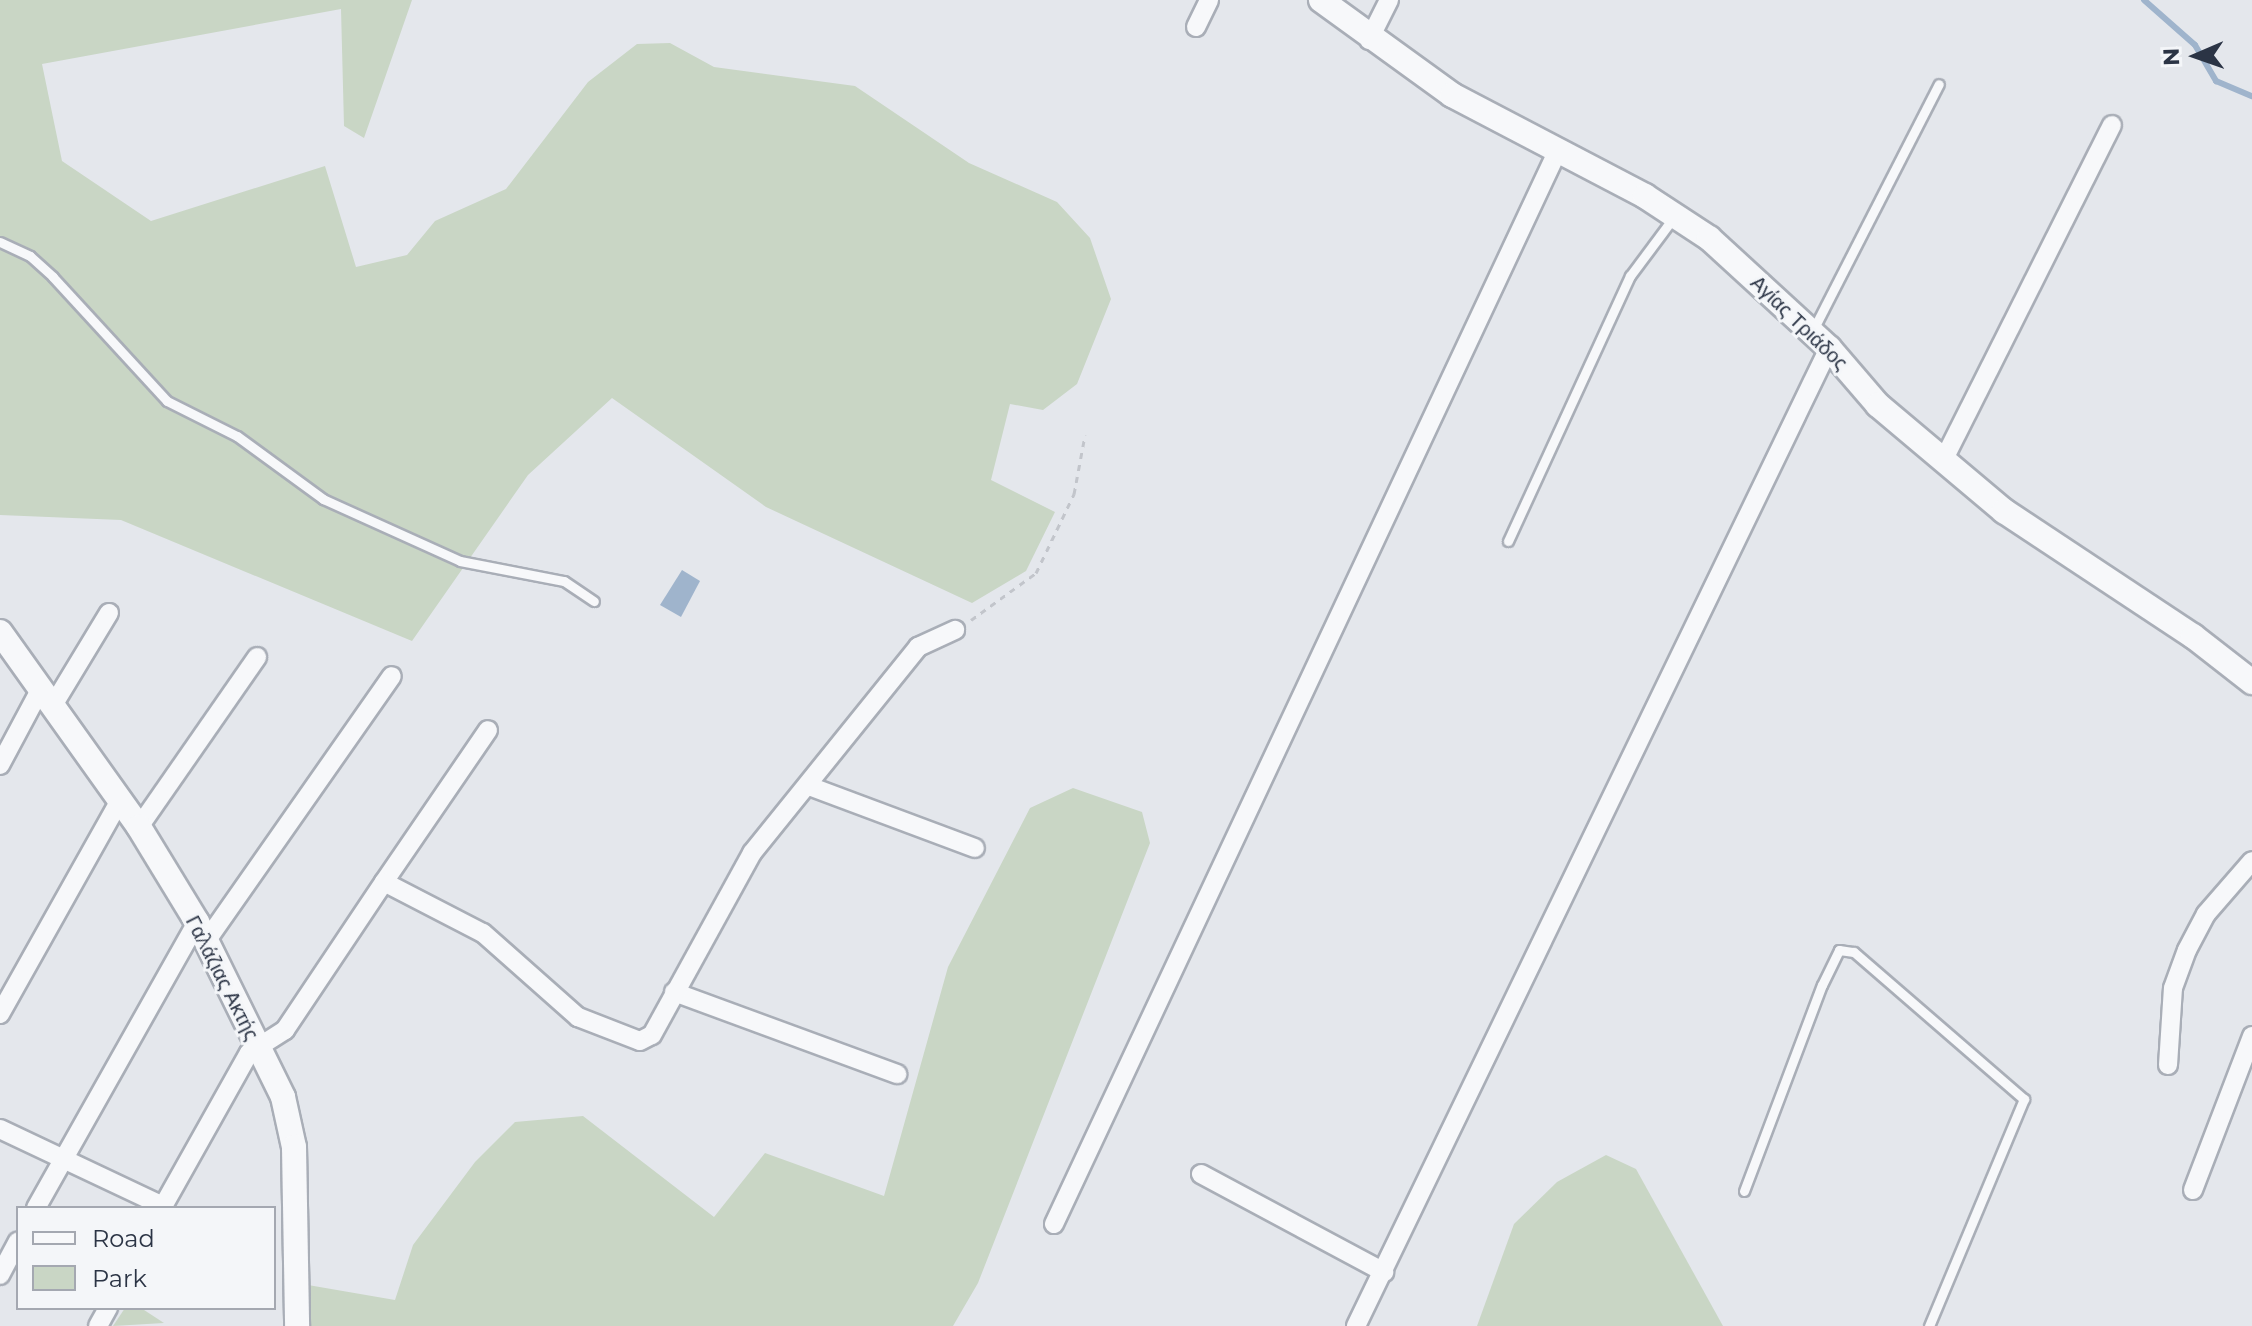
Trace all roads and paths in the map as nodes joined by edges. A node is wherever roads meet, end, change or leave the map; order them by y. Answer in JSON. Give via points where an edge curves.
{"nodes":[{"id":1,"x":1209,"y":0,"type":"edge"},
{"id":2,"x":1321,"y":0,"type":"edge"},
{"id":3,"x":1389,"y":0,"type":"edge"},
{"id":4,"x":1196,"y":27,"type":"dead end"},
{"id":5,"x":1369,"y":40,"type":"junction"},
{"id":6,"x":1939,"y":84,"type":"dead end"},
{"id":7,"x":2112,"y":125,"type":"dead end"},
{"id":8,"x":1558,"y":150,"type":"junction"},
{"id":9,"x":1676,"y":215,"type":"junction"},
{"id":10,"x":0,"y":242,"type":"edge"},
{"id":11,"x":1821,"y":340,"type":"junction"},
{"id":12,"x":1085,"y":435,"type":"dead end"},
{"id":13,"x":1943,"y":461,"type":"junction"},
{"id":14,"x":1508,"y":541,"type":"dead end"},
{"id":15,"x":594,"y":601,"type":"dead end"},
{"id":16,"x":109,"y":613,"type":"dead end"},
{"id":17,"x":955,"y":630,"type":"joint"},
{"id":18,"x":0,"y":632,"type":"edge"},
{"id":19,"x":257,"y":657,"type":"dead end"},
{"id":20,"x":392,"y":676,"type":"dead end"},
{"id":21,"x":2252,"y":682,"type":"edge"},
{"id":22,"x":46,"y":698,"type":"junction"},
{"id":23,"x":488,"y":730,"type":"dead end"},
{"id":24,"x":0,"y":765,"type":"edge"},
{"id":25,"x":809,"y":786,"type":"junction"},
{"id":26,"x":120,"y":800,"type":"junction"},
{"id":27,"x":139,"y":827,"type":"junction"},
{"id":28,"x":975,"y":848,"type":"dead end"},
{"id":29,"x":2252,"y":861,"type":"edge"},
{"id":30,"x":384,"y":882,"type":"junction"},
{"id":31,"x":202,"y":931,"type":"junction"},
{"id":32,"x":674,"y":992,"type":"junction"},
{"id":33,"x":0,"y":1014,"type":"edge"},
{"id":34,"x":2252,"y":1036,"type":"edge"},
{"id":35,"x":257,"y":1046,"type":"junction"},
{"id":36,"x":2168,"y":1065,"type":"dead end"},
{"id":37,"x":897,"y":1074,"type":"dead end"},
{"id":38,"x":0,"y":1129,"type":"edge"},
{"id":39,"x":62,"y":1158,"type":"junction"},
{"id":40,"x":1201,"y":1174,"type":"dead end"},
{"id":41,"x":2193,"y":1190,"type":"dead end"},
{"id":42,"x":1744,"y":1191,"type":"dead end"},
{"id":43,"x":37,"y":1206,"type":"edge"},
{"id":44,"x":160,"y":1206,"type":"edge"},
{"id":45,"x":163,"y":1206,"type":"edge"},
{"id":46,"x":1054,"y":1224,"type":"dead end"},
{"id":47,"x":16,"y":1245,"type":"edge"},
{"id":48,"x":1384,"y":1272,"type":"junction"},
{"id":49,"x":0,"y":1275,"type":"edge"},
{"id":50,"x":297,"y":1326,"type":"edge"},
{"id":51,"x":1356,"y":1326,"type":"edge"},
{"id":52,"x":1929,"y":1326,"type":"edge"}],
"edges":[{"from":1,"to":4,"type":"street"},
{"from":2,"to":5,"type":"street","name":"Αγίας Τριάδος"},
{"from":3,"to":5,"type":"street"},
{"from":5,"to":8,"type":"street","name":"Αγίας Τριάδος","via":[[1452,95]]},
{"from":6,"to":11,"type":"lane"},
{"from":7,"to":13,"type":"street"},
{"from":8,"to":9,"type":"street","name":"Αγίας Τριάδος"},
{"from":8,"to":46,"type":"street"},
{"from":9,"to":11,"type":"street","name":"Αγίας Τριάδος"},
{"from":9,"to":14,"type":"lane","via":[[1630,276]]},
{"from":10,"to":15,"type":"lane","via":[[30,256],[63,286],[167,401],[237,436],[323,499],[460,561],[564,581]]},
{"from":11,"to":13,"type":"street","name":"Αγίας Τριάδος","via":[[1878,405]]},
{"from":11,"to":48,"type":"street"},
{"from":12,"to":17,"type":"path","via":[[1074,494],[1036,573]]},
{"from":13,"to":21,"type":"street","name":"Αγίας Τριάδος","via":[[2004,511]]},
{"from":16,"to":22,"type":"street"},
{"from":17,"to":25,"type":"street","via":[[918,647]]},
{"from":18,"to":22,"type":"street","name":"Γαλάζιας Ακτής"},
{"from":19,"to":27,"type":"street"},
{"from":20,"to":31,"type":"street"},
{"from":22,"to":24,"type":"street"},
{"from":22,"to":26,"type":"street","name":"Γαλάζιας Ακτής"},
{"from":23,"to":30,"type":"street"},
{"from":25,"to":28,"type":"street"},
{"from":25,"to":32,"type":"street","via":[[752,853]]},
{"from":26,"to":27,"type":"street","name":"Γαλάζιας Ακτής"},
{"from":26,"to":33,"type":"street"},
{"from":27,"to":31,"type":"street","name":"Γαλάζιας Ακτής"},
{"from":29,"to":36,"type":"street","via":[[2206,914],[2187,950],[2173,988]]},
{"from":30,"to":32,"type":"street","via":[[483,933],[578,1017],[640,1041],[652,1035]]},
{"from":30,"to":35,"type":"street","via":[[285,1030]]},
{"from":31,"to":35,"type":"street","name":"Γαλάζιας Ακτής"},
{"from":31,"to":39,"type":"street"},
{"from":32,"to":37,"type":"street"},
{"from":34,"to":41,"type":"street"},
{"from":35,"to":45,"type":"street"},
{"from":35,"to":50,"type":"street","name":"Γαλάζιας Ακτής","via":[[283,1097],[294,1147]]},
{"from":38,"to":39,"type":"street"},
{"from":39,"to":43,"type":"street"},
{"from":39,"to":44,"type":"street"},
{"from":40,"to":48,"type":"street"},
{"from":42,"to":52,"type":"lane","via":[[1822,985],[1839,950],[1854,952],[2024,1099]]},
{"from":47,"to":49,"type":"street"},
{"from":48,"to":51,"type":"street"}]}
